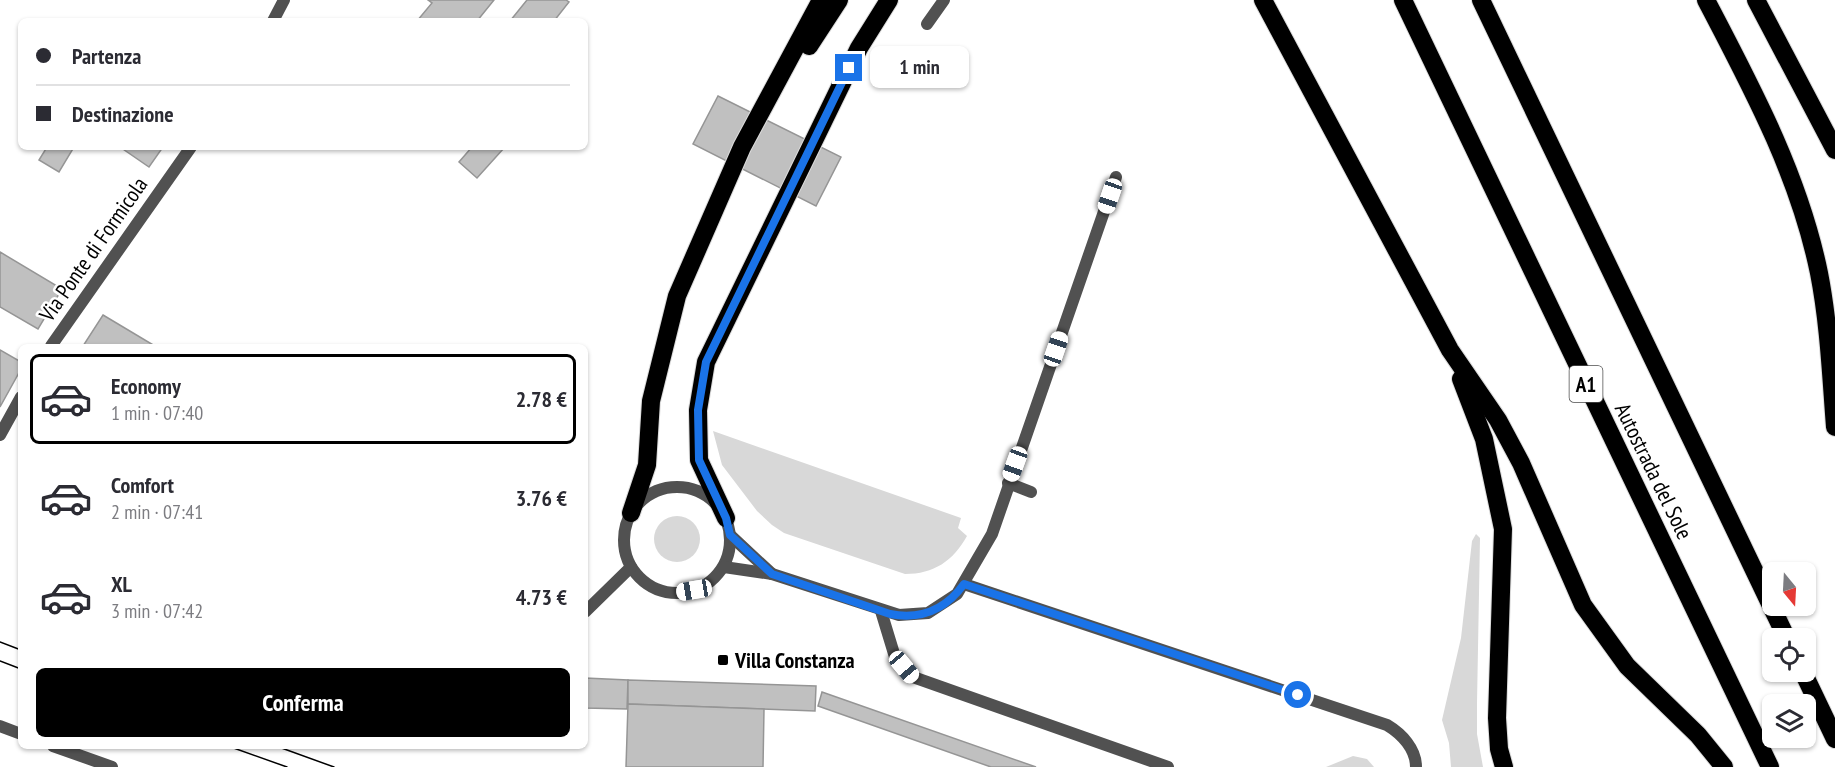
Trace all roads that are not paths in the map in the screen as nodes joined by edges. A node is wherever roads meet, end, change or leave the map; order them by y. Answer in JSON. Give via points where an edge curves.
{"nodes":[{"id":1,"x":284,"y":0,"type":"edge"},
{"id":2,"x":822,"y":0,"type":"edge"},
{"id":3,"x":839,"y":0,"type":"edge"},
{"id":4,"x":889,"y":0,"type":"edge"},
{"id":5,"x":944,"y":0,"type":"edge"},
{"id":6,"x":1263,"y":0,"type":"edge"},
{"id":7,"x":1403,"y":0,"type":"edge"},
{"id":8,"x":1481,"y":0,"type":"edge"},
{"id":9,"x":1706,"y":0,"type":"edge"},
{"id":10,"x":1755,"y":0,"type":"edge"},
{"id":11,"x":275,"y":18,"type":"edge"},
{"id":12,"x":927,"y":24,"type":"dead end"},
{"id":13,"x":742,"y":147,"type":"junction"},
{"id":14,"x":189,"y":150,"type":"edge"},
{"id":15,"x":1835,"y":150,"type":"edge"},
{"id":16,"x":1116,"y":177,"type":"dead end"},
{"id":17,"x":52,"y":344,"type":"edge"},
{"id":18,"x":1450,"y":350,"type":"junction"},
{"id":19,"x":18,"y":402,"type":"edge"},
{"id":20,"x":1835,"y":427,"type":"edge"},
{"id":21,"x":0,"y":435,"type":"edge"},
{"id":22,"x":1008,"y":483,"type":"junction"},
{"id":23,"x":1032,"y":492,"type":"dead end"},
{"id":24,"x":631,"y":513,"type":"junction"},
{"id":25,"x":728,"y":526,"type":"junction"},
{"id":26,"x":632,"y":567,"type":"junction"},
{"id":27,"x":724,"y":567,"type":"junction"},
{"id":28,"x":772,"y":574,"type":"junction"},
{"id":29,"x":964,"y":584,"type":"junction"},
{"id":30,"x":588,"y":609,"type":"edge"},
{"id":31,"x":881,"y":611,"type":"junction"},
{"id":32,"x":1782,"y":628,"type":"edge"},
{"id":33,"x":1808,"y":682,"type":"edge"},
{"id":34,"x":0,"y":726,"type":"edge"},
{"id":35,"x":18,"y":733,"type":"edge"},
{"id":36,"x":1835,"y":739,"type":"edge"},
{"id":37,"x":61,"y":749,"type":"edge"},
{"id":38,"x":112,"y":767,"type":"edge"},
{"id":39,"x":1168,"y":767,"type":"edge"},
{"id":40,"x":1416,"y":767,"type":"edge"},
{"id":41,"x":1504,"y":767,"type":"edge"},
{"id":42,"x":1724,"y":767,"type":"edge"},
{"id":43,"x":1770,"y":767,"type":"edge"}],
"edges":[{"from":1,"to":11,"type":"street"},
{"from":2,"to":13,"type":"highway"},
{"from":3,"to":13,"type":"highway"},
{"from":4,"to":25,"type":"highway","via":[[859,48],[706,362],[698,410],[699,460]]},
{"from":5,"to":12,"type":"street"},
{"from":6,"to":18,"type":"highway"},
{"from":7,"to":43,"type":"highway","name":"Autostrada del Sole","number":"A1"},
{"from":8,"to":32,"type":"highway"},
{"from":9,"to":20,"type":"highway","via":[[1755,94],[1792,180],[1818,272]]},
{"from":10,"to":15,"type":"highway"},
{"from":13,"to":24,"type":"highway","via":[[677,296],[651,401],[647,465]]},
{"from":14,"to":17,"type":"street","name":"Via Ponte di Formicola"},
{"from":16,"to":22,"type":"street"},
{"from":18,"to":41,"type":"highway","via":[[1484,439],[1503,529],[1497,718]]},
{"from":18,"to":42,"type":"highway","via":[[1498,420],[1521,463],[1568,573],[1601,633],[1626,666],[1698,735]]},
{"from":19,"to":21,"type":"street"},
{"from":22,"to":23,"type":"street"},
{"from":22,"to":29,"type":"street","via":[[992,534]]},
{"from":24,"to":25,"type":"street","via":[[652,493],[668,487],[686,487],[715,502]]},
{"from":24,"to":26,"type":"street","via":[[624,540]]},
{"from":25,"to":27,"type":"street"},
{"from":25,"to":28,"type":"street"},
{"from":26,"to":27,"type":"street","via":[[652,587],[680,592],[707,584]]},
{"from":26,"to":30,"type":"street"},
{"from":27,"to":28,"type":"street"},
{"from":28,"to":31,"type":"street"},
{"from":29,"to":31,"type":"street","via":[[948,602],[928,612],[907,616]]},
{"from":29,"to":40,"type":"street","via":[[1387,725],[1399,732],[1411,749]]},
{"from":31,"to":39,"type":"street","via":[[895,657],[913,677]]},
{"from":33,"to":36,"type":"highway"},
{"from":34,"to":35,"type":"street"},
{"from":37,"to":38,"type":"street"}]}
